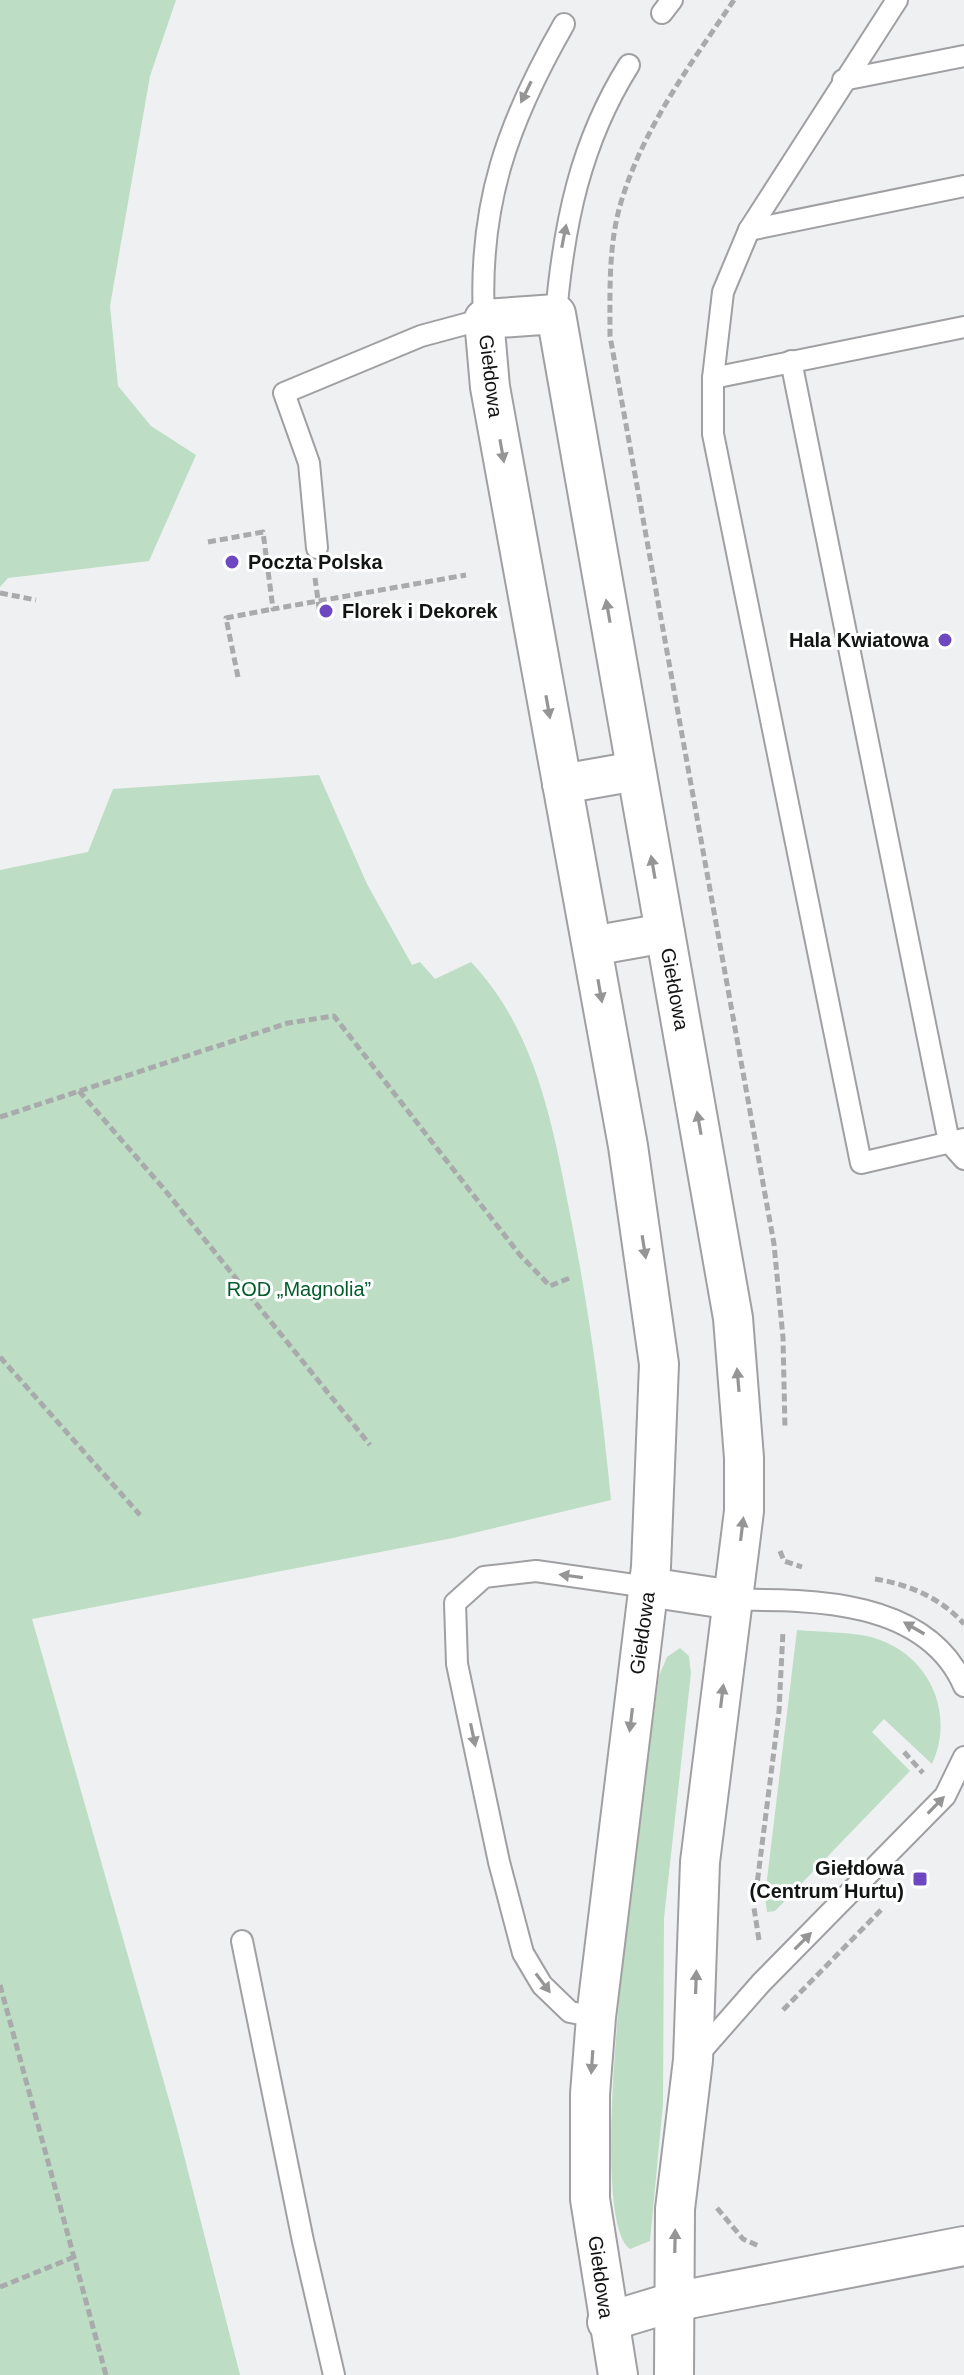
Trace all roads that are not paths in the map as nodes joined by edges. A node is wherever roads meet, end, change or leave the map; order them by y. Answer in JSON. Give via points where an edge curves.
{"nodes":[{"id":1,"x":897,"y":0,"type":"edge"},
{"id":2,"x":564,"y":24,"type":"dead end"},
{"id":3,"x":964,"y":56,"type":"edge"},
{"id":4,"x":629,"y":65,"type":"dead end"},
{"id":5,"x":843,"y":80,"type":"junction"},
{"id":6,"x":964,"y":186,"type":"edge"},
{"id":7,"x":749,"y":230,"type":"junction"},
{"id":8,"x":556,"y":314,"type":"junction"},
{"id":9,"x":484,"y":319,"type":"junction"},
{"id":10,"x":964,"y":327,"type":"edge"},
{"id":11,"x":791,"y":361,"type":"junction"},
{"id":12,"x":713,"y":378,"type":"junction"},
{"id":13,"x":317,"y":548,"type":"dead end"},
{"id":14,"x":636,"y":771,"type":"junction"},
{"id":15,"x":562,"y":784,"type":"junction"},
{"id":16,"x":665,"y":933,"type":"junction"},
{"id":17,"x":592,"y":946,"type":"junction"},
{"id":18,"x":957,"y":1140,"type":"edge"},
{"id":19,"x":964,"y":1159,"type":"edge"},
{"id":20,"x":648,"y":1587,"type":"junction"},
{"id":21,"x":733,"y":1600,"type":"junction"},
{"id":22,"x":964,"y":1686,"type":"edge"},
{"id":23,"x":964,"y":1757,"type":"edge"},
{"id":24,"x":242,"y":1941,"type":"dead end"},
{"id":25,"x":596,"y":2017,"type":"junction"},
{"id":26,"x":693,"y":2060,"type":"junction"},
{"id":27,"x":964,"y":2246,"type":"edge"},
{"id":28,"x":673,"y":2302,"type":"junction"},
{"id":29,"x":607,"y":2322,"type":"junction"},
{"id":30,"x":334,"y":2375,"type":"edge"},
{"id":31,"x":618,"y":2375,"type":"edge"},
{"id":32,"x":674,"y":2375,"type":"edge"}],
"edges":[{"from":1,"to":5,"type":"lane"},
{"from":2,"to":9,"type":"lane","one_way":true,"via":[[521,103],[499,164],[483,245]]},
{"from":3,"to":5,"type":"lane"},
{"from":8,"to":4,"type":"lane","one_way":true,"via":[[576,180],[594,126]]},
{"from":5,"to":7,"type":"lane"},
{"from":6,"to":7,"type":"lane"},
{"from":7,"to":12,"type":"lane","via":[[723,292]]},
{"from":8,"to":9,"type":"street","name":"Giełdowa"},
{"from":14,"to":8,"type":"street","name":"Giełdowa","one_way":true},
{"from":9,"to":13,"type":"lane","via":[[421,336],[284,393],[309,463]]},
{"from":9,"to":15,"type":"street","name":"Giełdowa","one_way":true,"via":[[490,387]]},
{"from":10,"to":11,"type":"lane"},
{"from":11,"to":12,"type":"lane"},
{"from":11,"to":18,"type":"lane"},
{"from":12,"to":18,"type":"lane","via":[[713,434],[861,1163]]},
{"from":14,"to":15,"type":"street"},
{"from":16,"to":14,"type":"street","name":"Giełdowa","one_way":true},
{"from":15,"to":17,"type":"street","name":"Giełdowa"},
{"from":16,"to":17,"type":"street"},
{"from":21,"to":16,"type":"street","name":"Giełdowa","one_way":true,"via":[[744,1511],[733,1318]]},
{"from":17,"to":20,"type":"street","name":"Giełdowa","one_way":true,"via":[[633,1175],[659,1364]]},
{"from":18,"to":19,"type":"lane"},
{"from":20,"to":21,"type":"street"},
{"from":20,"to":25,"type":"street","name":"Giełdowa","one_way":true},
{"from":20,"to":25,"type":"lane","one_way":true,"via":[[536,1571],[484,1577],[455,1603],[457,1664],[523,1953],[542,1985],[570,2012]]},
{"from":22,"to":21,"type":"lane","one_way":true,"via":[[938,1645],[899,1620],[787,1600]]},
{"from":26,"to":21,"type":"street","name":"Giełdowa","one_way":true,"via":[[700,1862]]},
{"from":26,"to":23,"type":"lane","one_way":true,"via":[[945,1796]]},
{"from":24,"to":30,"type":"lane"},
{"from":25,"to":29,"type":"street","name":"Giełdowa","one_way":true,"via":[[590,2199]]},
{"from":28,"to":26,"type":"street","name":"Giełdowa","one_way":true,"via":[[675,2209]]},
{"from":27,"to":28,"type":"street"},
{"from":28,"to":29,"type":"street"},
{"from":28,"to":32,"type":"street","name":"Giełdowa"},
{"from":29,"to":31,"type":"street","name":"Giełdowa"}]}
